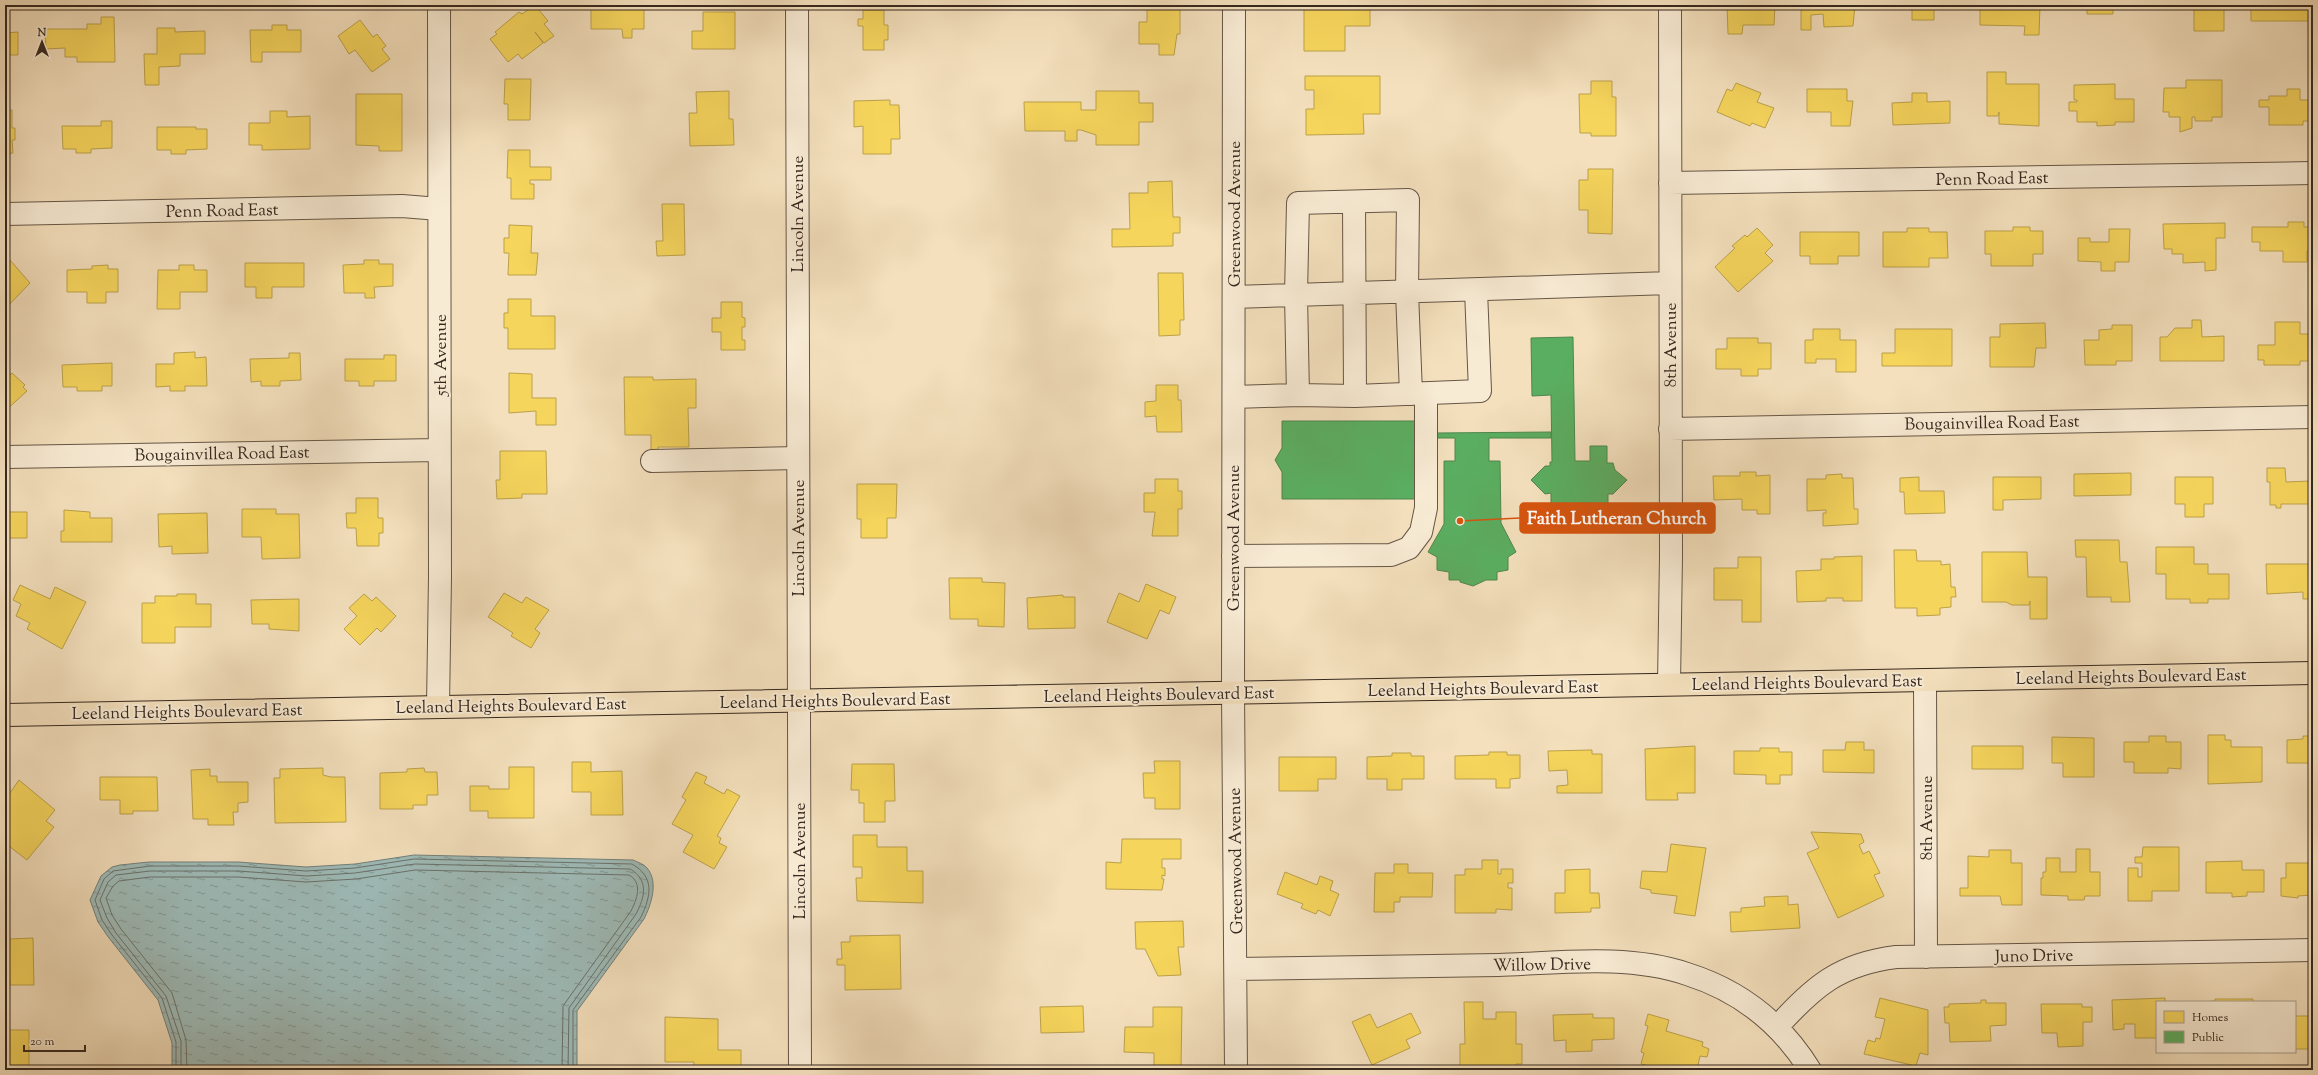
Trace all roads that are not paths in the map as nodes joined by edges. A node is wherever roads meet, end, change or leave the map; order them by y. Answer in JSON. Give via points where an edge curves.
{"nodes":[{"id":1,"x":439,"y":5,"type":"edge"},
{"id":2,"x":796,"y":5,"type":"edge"},
{"id":3,"x":1234,"y":5,"type":"edge"},
{"id":4,"x":1670,"y":5,"type":"edge"},
{"id":5,"x":2313,"y":173,"type":"edge"},
{"id":6,"x":1670,"y":183,"type":"junction"},
{"id":7,"x":1354,"y":202,"type":"junction"},
{"id":8,"x":440,"y":209,"type":"junction"},
{"id":9,"x":5,"y":214,"type":"edge"},
{"id":10,"x":1670,"y":283,"type":"junction"},
{"id":11,"x":1476,"y":290,"type":"junction"},
{"id":12,"x":1407,"y":292,"type":"junction"},
{"id":13,"x":1354,"y":294,"type":"junction"},
{"id":14,"x":1296,"y":295,"type":"junction"},
{"id":15,"x":1234,"y":297,"type":"junction"},
{"id":16,"x":1418,"y":394,"type":"junction"},
{"id":17,"x":1298,"y":395,"type":"junction"},
{"id":18,"x":1355,"y":396,"type":"junction"},
{"id":19,"x":1234,"y":397,"type":"junction"},
{"id":20,"x":2313,"y":417,"type":"edge"},
{"id":21,"x":1670,"y":429,"type":"junction"},
{"id":22,"x":439,"y":450,"type":"junction"},
{"id":23,"x":5,"y":457,"type":"edge"},
{"id":24,"x":798,"y":458,"type":"junction"},
{"id":25,"x":652,"y":460,"type":"dead end"},
{"id":26,"x":1233,"y":556,"type":"junction"},
{"id":27,"x":2313,"y":673,"type":"edge"},
{"id":28,"x":1925,"y":680,"type":"junction"},
{"id":29,"x":1669,"y":684,"type":"junction"},
{"id":30,"x":1233,"y":692,"type":"junction"},
{"id":31,"x":798,"y":701,"type":"junction"},
{"id":32,"x":438,"y":706,"type":"junction"},
{"id":33,"x":5,"y":715,"type":"edge"},
{"id":34,"x":2313,"y":950,"type":"edge"},
{"id":35,"x":1926,"y":957,"type":"junction"},
{"id":36,"x":1236,"y":969,"type":"junction"},
{"id":37,"x":1778,"y":1026,"type":"junction"},
{"id":38,"x":800,"y":1070,"type":"edge"},
{"id":39,"x":1236,"y":1070,"type":"edge"},
{"id":40,"x":1810,"y":1070,"type":"edge"}],
"edges":[{"from":1,"to":8,"type":"street","name":"5th Avenue"},
{"from":2,"to":24,"type":"street","name":"Lincoln Avenue"},
{"from":3,"to":15,"type":"street","name":"Greenwood Avenue"},
{"from":4,"to":6,"type":"street","name":"8th Avenue"},
{"from":5,"to":6,"type":"street","name":"Penn Road East"},
{"from":6,"to":10,"type":"street","name":"8th Avenue"},
{"from":7,"to":12,"type":"street","via":[[1408,200]]},
{"from":7,"to":13,"type":"street"},
{"from":7,"to":14,"type":"street","via":[[1298,203]]},
{"from":8,"to":9,"type":"street","name":"Penn Road East","via":[[402,206]]},
{"from":8,"to":22,"type":"street","name":"5th Avenue"},
{"from":10,"to":11,"type":"street"},
{"from":10,"to":21,"type":"street","name":"8th Avenue"},
{"from":11,"to":12,"type":"street"},
{"from":11,"to":16,"type":"street","via":[[1480,391]]},
{"from":12,"to":13,"type":"street"},
{"from":12,"to":16,"type":"street"},
{"from":13,"to":14,"type":"street"},
{"from":13,"to":18,"type":"street"},
{"from":14,"to":15,"type":"street"},
{"from":14,"to":17,"type":"street"},
{"from":15,"to":19,"type":"street","name":"Greenwood Avenue"},
{"from":16,"to":18,"type":"street"},
{"from":16,"to":26,"type":"street","via":[[1426,508],[1421,532],[1409,548],[1391,554]]},
{"from":17,"to":18,"type":"street"},
{"from":17,"to":19,"type":"street"},
{"from":19,"to":26,"type":"street","name":"Greenwood Avenue"},
{"from":20,"to":21,"type":"street","name":"Bougainvillea Road East"},
{"from":21,"to":29,"type":"street","name":"8th Avenue"},
{"from":22,"to":23,"type":"street","name":"Bougainvillea Road East"},
{"from":22,"to":32,"type":"street","name":"5th Avenue"},
{"from":24,"to":25,"type":"street"},
{"from":24,"to":31,"type":"street","name":"Lincoln Avenue"},
{"from":26,"to":30,"type":"street","name":"Greenwood Avenue"},
{"from":27,"to":28,"type":"main road","name":"Leeland Heights Boulevard East"},
{"from":28,"to":29,"type":"main road","name":"Leeland Heights Boulevard East"},
{"from":28,"to":35,"type":"street","name":"8th Avenue"},
{"from":29,"to":30,"type":"main road","name":"Leeland Heights Boulevard East"},
{"from":30,"to":31,"type":"main road","name":"Leeland Heights Boulevard East"},
{"from":30,"to":36,"type":"street","name":"Greenwood Avenue"},
{"from":31,"to":32,"type":"main road","name":"Leeland Heights Boulevard East"},
{"from":31,"to":38,"type":"street","name":"Lincoln Avenue"},
{"from":32,"to":33,"type":"main road","name":"Leeland Heights Boulevard East"},
{"from":34,"to":35,"type":"street","name":"Juno Drive"},
{"from":35,"to":37,"type":"street","name":"Juno Drive","via":[[1871,960],[1848,967],[1810,992]]},
{"from":36,"to":37,"type":"street","name":"Willow Drive","via":[[1646,964],[1687,974],[1720,987],[1755,1008]]},
{"from":36,"to":39,"type":"street","name":"Greenwood Avenue"},
{"from":37,"to":40,"type":"street","name":"Willow Drive"}]}
